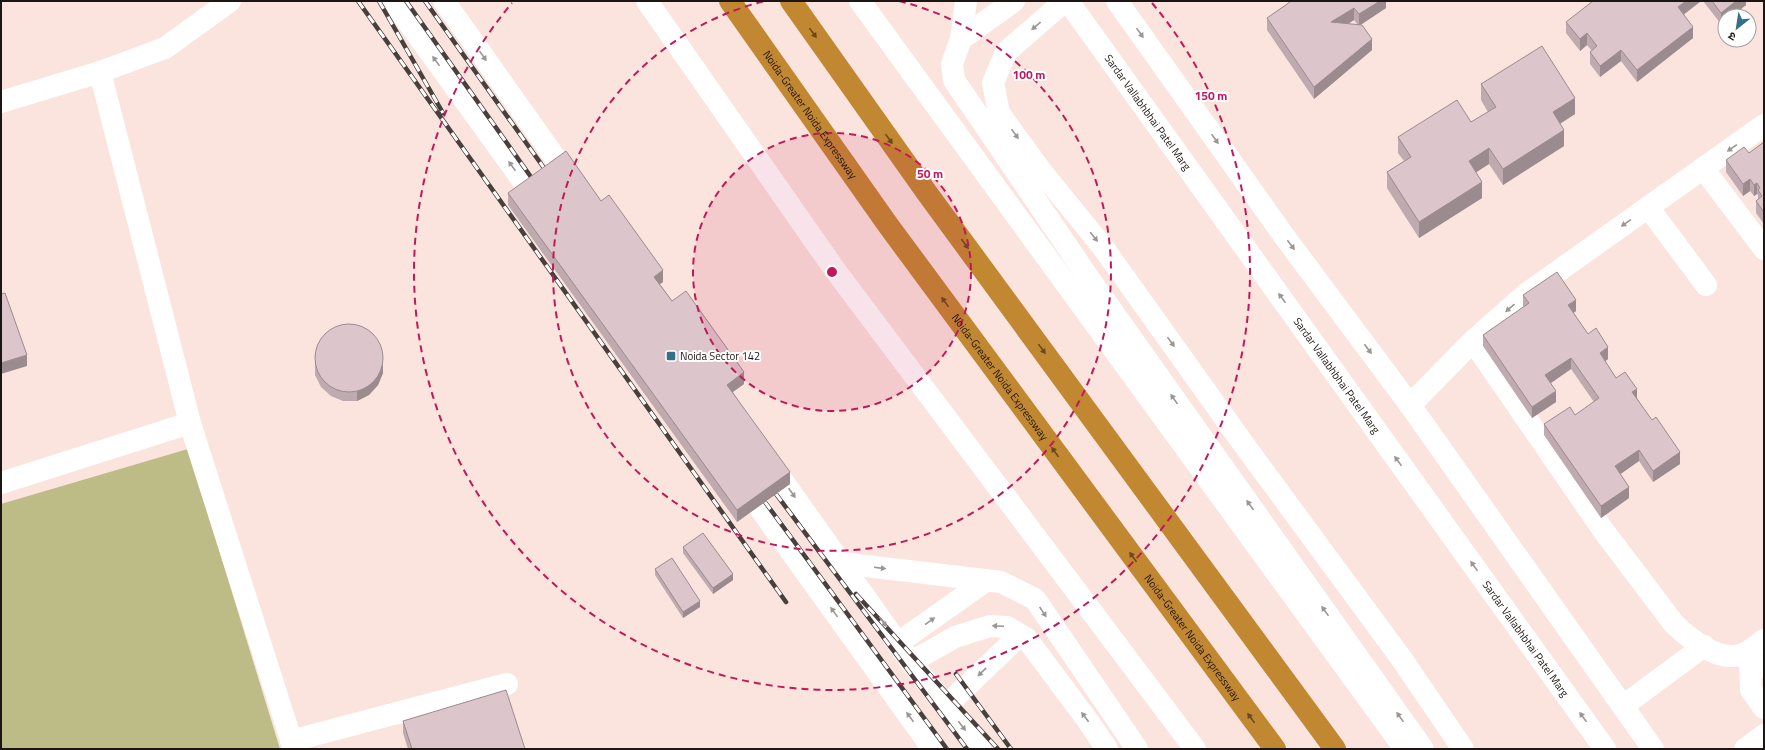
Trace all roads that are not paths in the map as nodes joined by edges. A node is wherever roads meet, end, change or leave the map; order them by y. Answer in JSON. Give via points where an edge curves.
{"nodes":[{"id":1,"x":230,"y":1,"type":"edge"},
{"id":2,"x":393,"y":1,"type":"edge"},
{"id":3,"x":444,"y":1,"type":"edge"},
{"id":4,"x":647,"y":1,"type":"edge"},
{"id":5,"x":730,"y":1,"type":"edge"},
{"id":6,"x":791,"y":1,"type":"edge"},
{"id":7,"x":860,"y":1,"type":"edge"},
{"id":8,"x":966,"y":1,"type":"edge"},
{"id":9,"x":1014,"y":1,"type":"edge"},
{"id":10,"x":1067,"y":1,"type":"edge"},
{"id":11,"x":1117,"y":1,"type":"edge"},
{"id":12,"x":961,"y":39,"type":"junction"},
{"id":13,"x":100,"y":72,"type":"junction"},
{"id":14,"x":1,"y":102,"type":"edge"},
{"id":15,"x":1764,"y":125,"type":"edge"},
{"id":16,"x":1703,"y":168,"type":"junction"},
{"id":17,"x":586,"y":201,"type":"edge"},
{"id":18,"x":1648,"y":207,"type":"junction"},
{"id":19,"x":551,"y":221,"type":"edge"},
{"id":20,"x":1764,"y":249,"type":"edge"},
{"id":21,"x":1706,"y":285,"type":"dead end"},
{"id":22,"x":1473,"y":341,"type":"junction"},
{"id":23,"x":1410,"y":405,"type":"junction"},
{"id":24,"x":190,"y":423,"type":"junction"},
{"id":25,"x":759,"y":447,"type":"edge"},
{"id":26,"x":728,"y":463,"type":"edge"},
{"id":27,"x":1,"y":483,"type":"edge"},
{"id":28,"x":841,"y":563,"type":"junction"},
{"id":29,"x":987,"y":580,"type":"junction"},
{"id":30,"x":1020,"y":635,"type":"junction"},
{"id":31,"x":1764,"y":640,"type":"edge"},
{"id":32,"x":898,"y":644,"type":"junction"},
{"id":33,"x":1704,"y":646,"type":"junction"},
{"id":34,"x":911,"y":662,"type":"junction"},
{"id":35,"x":1752,"y":662,"type":"edge"},
{"id":36,"x":507,"y":684,"type":"dead end"},
{"id":37,"x":946,"y":706,"type":"junction"},
{"id":38,"x":1623,"y":706,"type":"junction"},
{"id":39,"x":1764,"y":708,"type":"edge"},
{"id":40,"x":1764,"y":735,"type":"edge"},
{"id":41,"x":292,"y":745,"type":"edge"},
{"id":42,"x":933,"y":749,"type":"edge"},
{"id":43,"x":980,"y":749,"type":"edge"},
{"id":44,"x":1107,"y":749,"type":"edge"},
{"id":45,"x":1137,"y":749,"type":"edge"},
{"id":46,"x":1195,"y":749,"type":"edge"},
{"id":47,"x":1275,"y":749,"type":"edge"},
{"id":48,"x":1335,"y":749,"type":"edge"},
{"id":49,"x":1405,"y":749,"type":"edge"},
{"id":50,"x":1423,"y":749,"type":"edge"},
{"id":51,"x":1463,"y":749,"type":"edge"},
{"id":52,"x":1605,"y":749,"type":"edge"},
{"id":53,"x":1653,"y":749,"type":"edge"},
{"id":54,"x":1745,"y":749,"type":"edge"}],
"edges":[{"from":1,"to":13,"type":"street","via":[[165,48]]},
{"from":19,"to":2,"type":"street","one_way":true},
{"from":3,"to":17,"type":"street","one_way":true},
{"from":4,"to":46,"type":"street","via":[[835,270]]},
{"from":47,"to":5,"type":"highway","name":"Noida-Greater Noida Expressway","one_way":true,"via":[[888,225]]},
{"from":6,"to":48,"type":"highway","one_way":true,"via":[[937,206]]},
{"from":7,"to":49,"type":"street"},
{"from":8,"to":12,"type":"street"},
{"from":9,"to":12,"type":"street"},
{"from":10,"to":51,"type":"street","one_way":true,"via":[[1006,52],[993,83],[999,113],[1041,171],[1102,246],[1401,658]]},
{"from":52,"to":10,"type":"street","name":"Sardar Vallabhbhai Patel Marg","one_way":true},
{"from":11,"to":23,"type":"street","one_way":true,"via":[[1284,236]]},
{"from":50,"to":12,"type":"street","one_way":true,"via":[[1088,278],[954,80],[952,64]]},
{"from":13,"to":14,"type":"street"},
{"from":13,"to":24,"type":"street"},
{"from":15,"to":16,"type":"street","one_way":true},
{"from":16,"to":18,"type":"street"},
{"from":16,"to":20,"type":"street"},
{"from":18,"to":21,"type":"street"},
{"from":18,"to":22,"type":"street","one_way":true,"via":[[1536,286]]},
{"from":22,"to":23,"type":"street"},
{"from":22,"to":33,"type":"street","via":[[1602,530],[1674,624]]},
{"from":23,"to":38,"type":"street"},
{"from":24,"to":27,"type":"street"},
{"from":24,"to":41,"type":"street"},
{"from":25,"to":28,"type":"street","one_way":true},
{"from":42,"to":26,"type":"street","one_way":true},
{"from":28,"to":29,"type":"street","one_way":true},
{"from":28,"to":32,"type":"street","one_way":true},
{"from":32,"to":29,"type":"street","one_way":true},
{"from":29,"to":45,"type":"street","one_way":true,"via":[[1001,582],[1035,600]]},
{"from":30,"to":34,"type":"street","one_way":true,"via":[[1007,627],[990,626],[955,637]]},
{"from":30,"to":37,"type":"street","one_way":true},
{"from":44,"to":30,"type":"street","one_way":true,"via":[[1027,639]]},
{"from":31,"to":35,"type":"street"},
{"from":32,"to":34,"type":"street"},
{"from":33,"to":35,"type":"street","via":[[1721,655]]},
{"from":33,"to":38,"type":"street"},
{"from":34,"to":37,"type":"street"},
{"from":35,"to":39,"type":"street","via":[[1751,690]]},
{"from":36,"to":41,"type":"street"},
{"from":37,"to":43,"type":"street","one_way":true},
{"from":38,"to":53,"type":"street"},
{"from":40,"to":54,"type":"street"}]}
